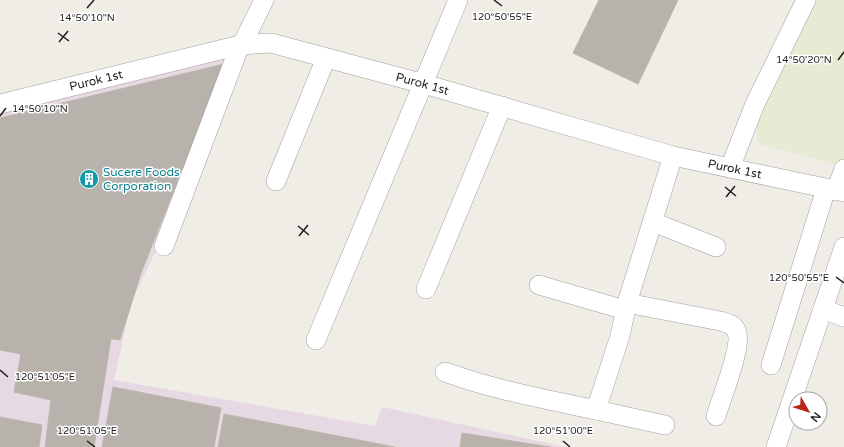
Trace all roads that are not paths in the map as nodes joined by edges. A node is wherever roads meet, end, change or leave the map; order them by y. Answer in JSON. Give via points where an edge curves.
{"nodes":[{"id":1,"x":264,"y":0,"type":"edge"},
{"id":2,"x":458,"y":0,"type":"edge"},
{"id":3,"x":806,"y":0,"type":"edge"},
{"id":4,"x":241,"y":45,"type":"junction"},
{"id":5,"x":326,"y":58,"type":"junction"},
{"id":6,"x":424,"y":84,"type":"junction"},
{"id":7,"x":0,"y":104,"type":"edge"},
{"id":8,"x":502,"y":106,"type":"junction"},
{"id":9,"x":673,"y":156,"type":"junction"},
{"id":10,"x":730,"y":168,"type":"junction"},
{"id":11,"x":844,"y":169,"type":"edge"},
{"id":12,"x":276,"y":181,"type":"dead end"},
{"id":13,"x":835,"y":190,"type":"edge"},
{"id":14,"x":653,"y":222,"type":"junction"},
{"id":15,"x":164,"y":246,"type":"dead end"},
{"id":16,"x":844,"y":247,"type":"edge"},
{"id":17,"x":716,"y":248,"type":"dead end"},
{"id":18,"x":539,"y":285,"type":"dead end"},
{"id":19,"x":426,"y":289,"type":"dead end"},
{"id":20,"x":626,"y":307,"type":"junction"},
{"id":21,"x":823,"y":309,"type":"junction"},
{"id":22,"x":844,"y":317,"type":"edge"},
{"id":23,"x":316,"y":340,"type":"dead end"},
{"id":24,"x":771,"y":365,"type":"dead end"},
{"id":25,"x":445,"y":372,"type":"dead end"},
{"id":26,"x":596,"y":410,"type":"junction"},
{"id":27,"x":716,"y":416,"type":"dead end"},
{"id":28,"x":665,"y":425,"type":"dead end"},
{"id":29,"x":776,"y":447,"type":"edge"}],
"edges":[{"from":1,"to":4,"type":"street"},
{"from":2,"to":6,"type":"street"},
{"from":3,"to":10,"type":"street","via":[[755,104]]},
{"from":4,"to":5,"type":"street","name":"Purok 1st","via":[[271,43]]},
{"from":4,"to":7,"type":"street","name":"Purok 1st"},
{"from":4,"to":15,"type":"street"},
{"from":5,"to":6,"type":"street","name":"Purok 1st"},
{"from":5,"to":12,"type":"street"},
{"from":6,"to":8,"type":"street","name":"Purok 1st"},
{"from":6,"to":23,"type":"street"},
{"from":8,"to":9,"type":"street","name":"Purok 1st"},
{"from":8,"to":19,"type":"street"},
{"from":9,"to":10,"type":"street","name":"Purok 1st"},
{"from":9,"to":14,"type":"street"},
{"from":10,"to":13,"type":"street","name":"Purok 1st"},
{"from":11,"to":13,"type":"street"},
{"from":13,"to":24,"type":"street"},
{"from":14,"to":17,"type":"street"},
{"from":14,"to":20,"type":"street"},
{"from":16,"to":21,"type":"street"},
{"from":18,"to":20,"type":"street"},
{"from":20,"to":26,"type":"street","via":[[620,336]]},
{"from":20,"to":27,"type":"street","via":[[720,321],[735,328],[738,335],[736,354]]},
{"from":21,"to":22,"type":"street"},
{"from":21,"to":29,"type":"street"},
{"from":25,"to":26,"type":"street","via":[[515,393]]},
{"from":26,"to":28,"type":"street"}]}
